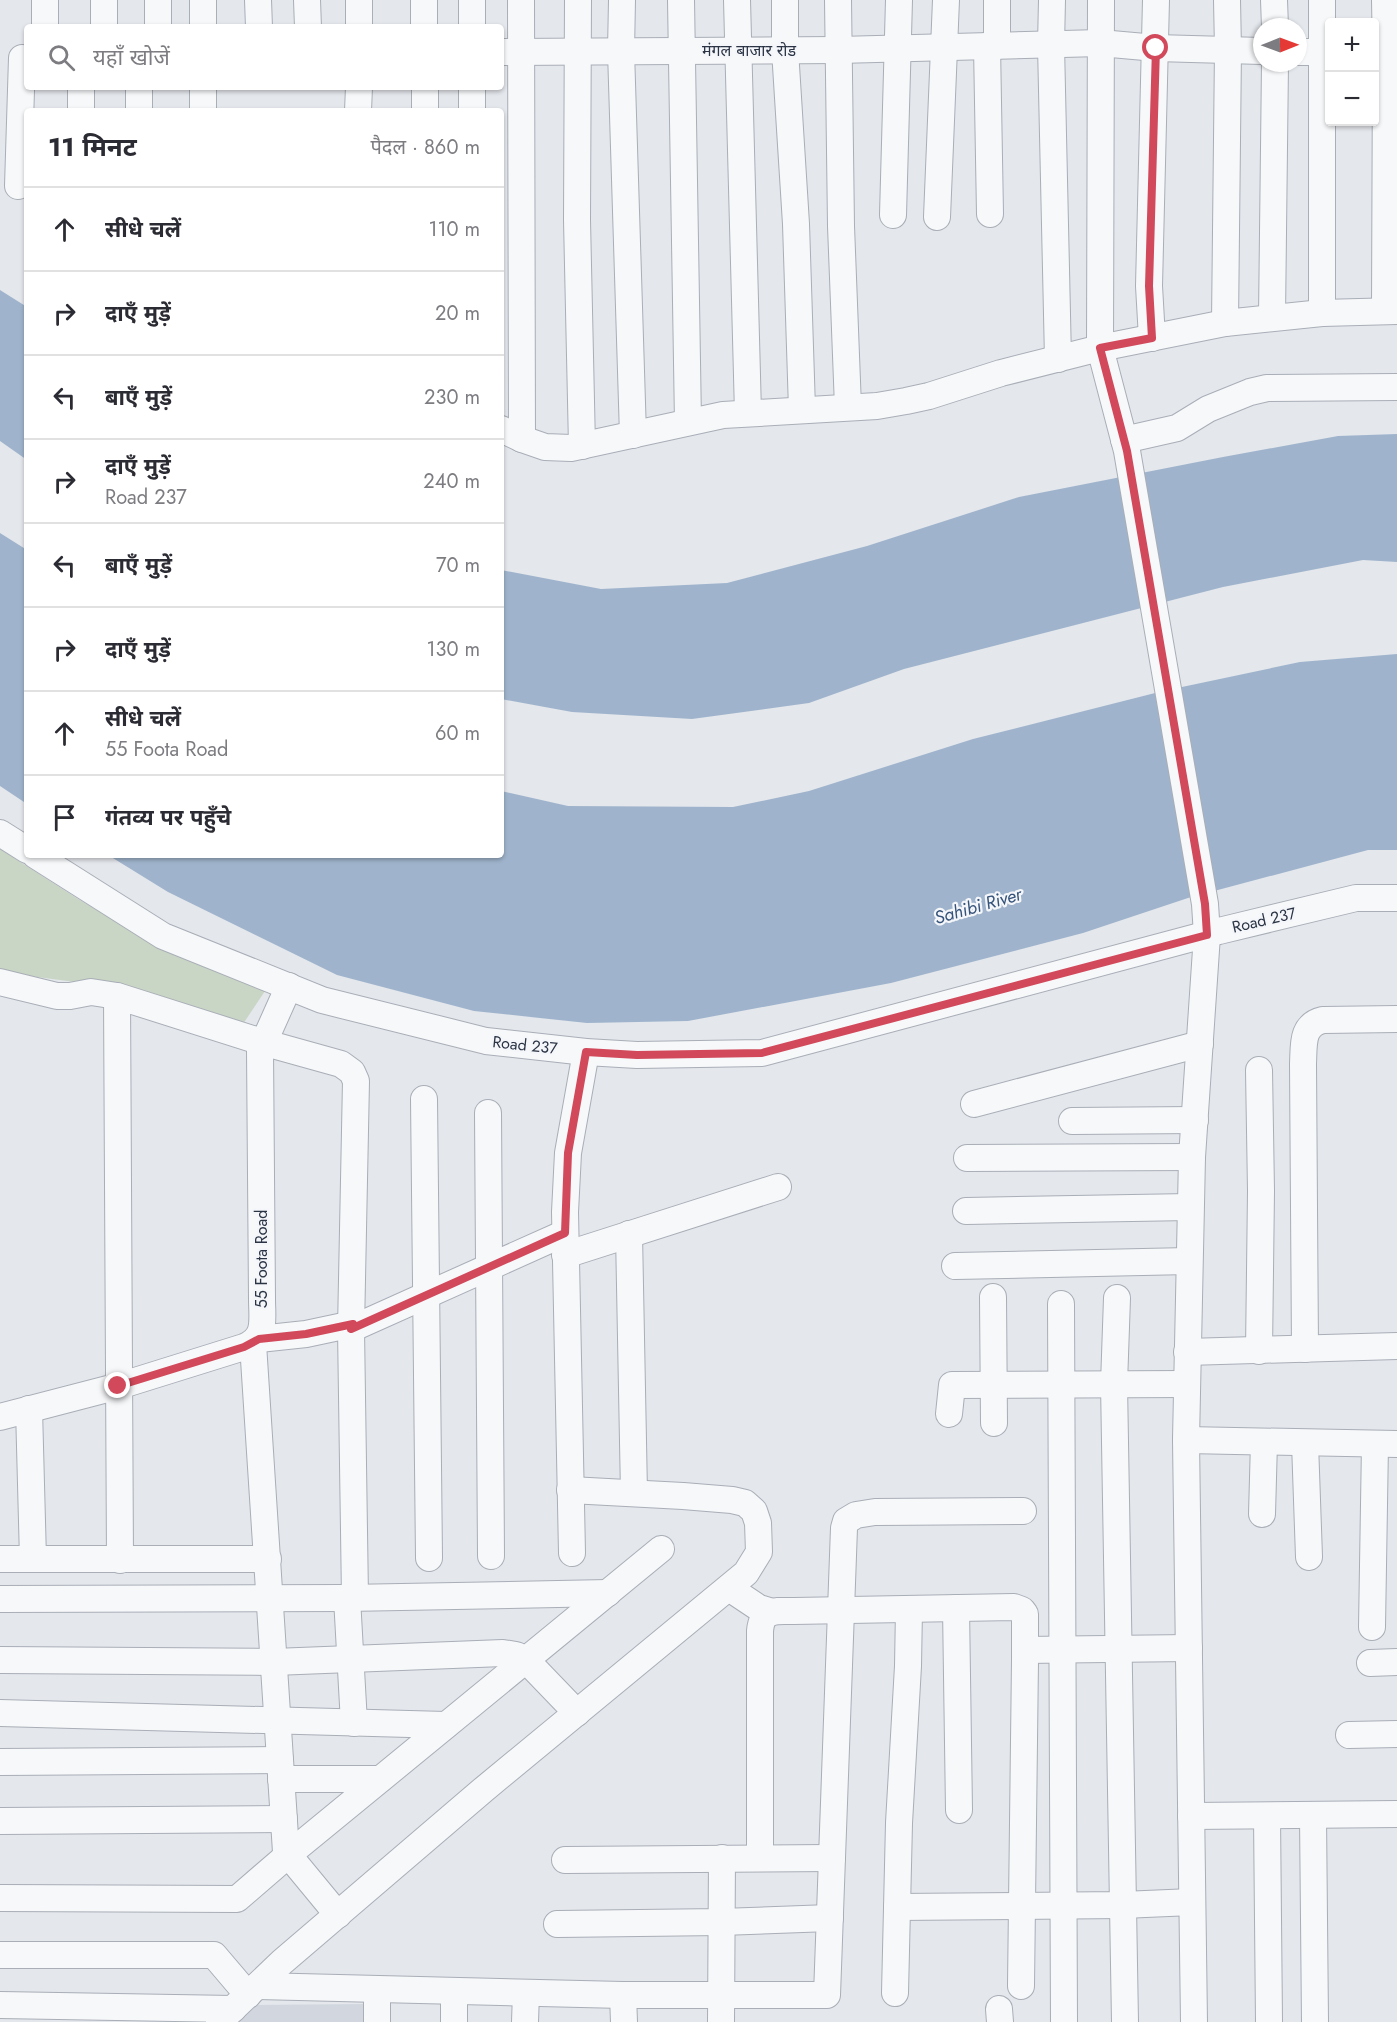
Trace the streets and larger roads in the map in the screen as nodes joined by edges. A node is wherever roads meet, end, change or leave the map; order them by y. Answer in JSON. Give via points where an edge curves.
{"nodes":[{"id":1,"x":45,"y":0,"type":"edge"},
{"id":2,"x":104,"y":0,"type":"edge"},
{"id":3,"x":158,"y":0,"type":"edge"},
{"id":4,"x":203,"y":0,"type":"edge"},
{"id":5,"x":258,"y":0,"type":"edge"},
{"id":6,"x":307,"y":0,"type":"edge"},
{"id":7,"x":358,"y":0,"type":"edge"},
{"id":8,"x":424,"y":0,"type":"edge"},
{"id":9,"x":472,"y":0,"type":"edge"},
{"id":10,"x":521,"y":0,"type":"edge"},
{"id":11,"x":579,"y":0,"type":"edge"},
{"id":12,"x":622,"y":0,"type":"edge"},
{"id":13,"x":681,"y":0,"type":"edge"},
{"id":14,"x":737,"y":0,"type":"edge"},
{"id":15,"x":785,"y":0,"type":"edge"},
{"id":16,"x":838,"y":0,"type":"edge"},
{"id":17,"x":899,"y":0,"type":"edge"},
{"id":18,"x":946,"y":0,"type":"edge"},
{"id":19,"x":997,"y":0,"type":"edge"},
{"id":20,"x":1052,"y":0,"type":"edge"},
{"id":21,"x":1101,"y":0,"type":"edge"},
{"id":22,"x":1156,"y":0,"type":"edge"},
{"id":23,"x":1227,"y":0,"type":"edge"},
{"id":24,"x":1274,"y":0,"type":"edge"},
{"id":25,"x":1322,"y":0,"type":"edge"},
{"id":26,"x":1385,"y":0,"type":"edge"},
{"id":27,"x":1275,"y":18,"type":"edge"},
{"id":28,"x":45,"y":24,"type":"edge"},
{"id":29,"x":104,"y":24,"type":"edge"},
{"id":30,"x":158,"y":24,"type":"edge"},
{"id":31,"x":203,"y":24,"type":"edge"},
{"id":32,"x":259,"y":24,"type":"edge"},
{"id":33,"x":308,"y":24,"type":"edge"},
{"id":34,"x":359,"y":24,"type":"edge"},
{"id":35,"x":424,"y":24,"type":"edge"},
{"id":36,"x":472,"y":24,"type":"edge"},
{"id":37,"x":1100,"y":43,"type":"junction"},
{"id":38,"x":1051,"y":45,"type":"junction"},
{"id":39,"x":992,"y":46,"type":"junction"},
{"id":40,"x":946,"y":47,"type":"junction"},
{"id":41,"x":898,"y":48,"type":"junction"},
{"id":42,"x":1156,"y":48,"type":"junction"},
{"id":43,"x":737,"y":50,"type":"junction"},
{"id":44,"x":785,"y":50,"type":"junction"},
{"id":45,"x":839,"y":50,"type":"junction"},
{"id":46,"x":1228,"y":50,"type":"junction"},
{"id":47,"x":621,"y":51,"type":"junction"},
{"id":48,"x":681,"y":51,"type":"junction"},
{"id":49,"x":1253,"y":51,"type":"edge"},
{"id":50,"x":511,"y":52,"type":"edge"},
{"id":51,"x":580,"y":52,"type":"junction"},
{"id":52,"x":1317,"y":52,"type":"edge"},
{"id":53,"x":1386,"y":54,"type":"edge"},
{"id":54,"x":16,"y":58,"type":"edge"},
{"id":55,"x":1275,"y":72,"type":"edge"},
{"id":56,"x":81,"y":90,"type":"edge"},
{"id":57,"x":139,"y":90,"type":"edge"},
{"id":58,"x":203,"y":90,"type":"edge"},
{"id":59,"x":359,"y":90,"type":"edge"},
{"id":60,"x":425,"y":90,"type":"edge"},
{"id":61,"x":472,"y":90,"type":"edge"},
{"id":62,"x":81,"y":108,"type":"edge"},
{"id":63,"x":139,"y":108,"type":"edge"},
{"id":64,"x":203,"y":108,"type":"edge"},
{"id":65,"x":358,"y":108,"type":"edge"},
{"id":66,"x":424,"y":108,"type":"edge"},
{"id":67,"x":472,"y":108,"type":"edge"},
{"id":68,"x":15,"y":183,"type":"edge"},
{"id":69,"x":990,"y":214,"type":"dead end"},
{"id":70,"x":893,"y":215,"type":"dead end"},
{"id":71,"x":937,"y":217,"type":"dead end"},
{"id":72,"x":1391,"y":311,"type":"edge"},
{"id":73,"x":1322,"y":313,"type":"junction"},
{"id":74,"x":1272,"y":317,"type":"junction"},
{"id":75,"x":1226,"y":323,"type":"junction"},
{"id":76,"x":1152,"y":338,"type":"junction"},
{"id":77,"x":1100,"y":348,"type":"junction"},
{"id":78,"x":1058,"y":359,"type":"junction"},
{"id":79,"x":1397,"y":387,"type":"edge"},
{"id":80,"x":848,"y":407,"type":"junction"},
{"id":81,"x":802,"y":409,"type":"junction"},
{"id":82,"x":748,"y":413,"type":"junction"},
{"id":83,"x":688,"y":422,"type":"junction"},
{"id":84,"x":511,"y":434,"type":"edge"},
{"id":85,"x":633,"y":435,"type":"junction"},
{"id":86,"x":582,"y":446,"type":"junction"},
{"id":87,"x":1126,"y":446,"type":"junction"},
{"id":88,"x":0,"y":833,"type":"edge"},
{"id":89,"x":24,"y":848,"type":"edge"},
{"id":90,"x":39,"y":858,"type":"edge"},
{"id":91,"x":1397,"y":898,"type":"edge"},
{"id":92,"x":1207,"y":935,"type":"junction"},
{"id":93,"x":0,"y":982,"type":"edge"},
{"id":94,"x":289,"y":986,"type":"junction"},
{"id":95,"x":117,"y":996,"type":"junction"},
{"id":96,"x":1397,"y":1019,"type":"edge"},
{"id":97,"x":262,"y":1042,"type":"junction"},
{"id":98,"x":1200,"y":1044,"type":"junction"},
{"id":99,"x":586,"y":1052,"type":"junction"},
{"id":100,"x":1259,"y":1070,"type":"dead end"},
{"id":101,"x":424,"y":1099,"type":"dead end"},
{"id":102,"x":974,"y":1104,"type":"dead end"},
{"id":103,"x":488,"y":1113,"type":"dead end"},
{"id":104,"x":1195,"y":1120,"type":"junction"},
{"id":105,"x":1072,"y":1121,"type":"dead end"},
{"id":106,"x":1192,"y":1157,"type":"junction"},
{"id":107,"x":968,"y":1158,"type":"dead end"},
{"id":108,"x":778,"y":1187,"type":"dead end"},
{"id":109,"x":1190,"y":1207,"type":"junction"},
{"id":110,"x":966,"y":1212,"type":"dead end"},
{"id":111,"x":629,"y":1234,"type":"junction"},
{"id":112,"x":565,"y":1244,"type":"junction"},
{"id":113,"x":1189,"y":1261,"type":"junction"},
{"id":114,"x":955,"y":1266,"type":"dead end"},
{"id":115,"x":489,"y":1267,"type":"junction"},
{"id":116,"x":426,"y":1295,"type":"junction"},
{"id":117,"x":993,"y":1297,"type":"dead end"},
{"id":118,"x":1117,"y":1299,"type":"dead end"},
{"id":119,"x":1061,"y":1304,"type":"dead end"},
{"id":120,"x":352,"y":1326,"type":"junction"},
{"id":121,"x":256,"y":1341,"type":"junction"},
{"id":122,"x":1397,"y":1346,"type":"edge"},
{"id":123,"x":1305,"y":1349,"type":"junction"},
{"id":124,"x":1259,"y":1350,"type":"junction"},
{"id":125,"x":1187,"y":1352,"type":"junction"},
{"id":126,"x":994,"y":1384,"type":"junction"},
{"id":127,"x":1062,"y":1384,"type":"junction"},
{"id":128,"x":1114,"y":1384,"type":"junction"},
{"id":129,"x":1186,"y":1384,"type":"junction"},
{"id":130,"x":118,"y":1386,"type":"junction"},
{"id":131,"x":29,"y":1409,"type":"junction"},
{"id":132,"x":949,"y":1414,"type":"dead end"},
{"id":133,"x":0,"y":1417,"type":"edge"},
{"id":134,"x":994,"y":1423,"type":"dead end"},
{"id":135,"x":1185,"y":1440,"type":"junction"},
{"id":136,"x":1264,"y":1442,"type":"junction"},
{"id":137,"x":1305,"y":1443,"type":"junction"},
{"id":138,"x":1386,"y":1444,"type":"edge"},
{"id":139,"x":570,"y":1490,"type":"junction"},
{"id":140,"x":634,"y":1493,"type":"junction"},
{"id":141,"x":1023,"y":1511,"type":"dead end"},
{"id":142,"x":1262,"y":1515,"type":"dead end"},
{"id":143,"x":661,"y":1549,"type":"dead end"},
{"id":144,"x":572,"y":1553,"type":"dead end"},
{"id":145,"x":491,"y":1556,"type":"dead end"},
{"id":146,"x":1309,"y":1557,"type":"dead end"},
{"id":147,"x":429,"y":1558,"type":"dead end"},
{"id":148,"x":0,"y":1559,"type":"edge"},
{"id":149,"x":33,"y":1559,"type":"junction"},
{"id":150,"x":268,"y":1559,"type":"junction"},
{"id":151,"x":120,"y":1560,"type":"junction"},
{"id":152,"x":738,"y":1580,"type":"junction"},
{"id":153,"x":608,"y":1593,"type":"junction"},
{"id":154,"x":351,"y":1598,"type":"junction"},
{"id":155,"x":0,"y":1599,"type":"edge"},
{"id":156,"x":270,"y":1599,"type":"junction"},
{"id":157,"x":956,"y":1608,"type":"junction"},
{"id":158,"x":909,"y":1609,"type":"junction"},
{"id":159,"x":841,"y":1610,"type":"junction"},
{"id":160,"x":772,"y":1612,"type":"junction"},
{"id":161,"x":1372,"y":1627,"type":"dead end"},
{"id":162,"x":1189,"y":1648,"type":"junction"},
{"id":163,"x":1118,"y":1649,"type":"junction"},
{"id":164,"x":1025,"y":1650,"type":"junction"},
{"id":165,"x":1062,"y":1650,"type":"junction"},
{"id":166,"x":350,"y":1659,"type":"junction"},
{"id":167,"x":0,"y":1660,"type":"edge"},
{"id":168,"x":526,"y":1660,"type":"junction"},
{"id":169,"x":274,"y":1662,"type":"junction"},
{"id":170,"x":1397,"y":1662,"type":"edge"},
{"id":171,"x":1370,"y":1663,"type":"dead end"},
{"id":172,"x":0,"y":1713,"type":"edge"},
{"id":173,"x":578,"y":1713,"type":"junction"},
{"id":174,"x":278,"y":1722,"type":"junction"},
{"id":175,"x":354,"y":1723,"type":"junction"},
{"id":176,"x":446,"y":1725,"type":"junction"},
{"id":177,"x":1397,"y":1734,"type":"edge"},
{"id":178,"x":1349,"y":1735,"type":"dead end"},
{"id":179,"x":0,"y":1762,"type":"edge"},
{"id":180,"x":281,"y":1770,"type":"junction"},
{"id":181,"x":380,"y":1779,"type":"junction"},
{"id":182,"x":959,"y":1810,"type":"dead end"},
{"id":183,"x":1397,"y":1814,"type":"edge"},
{"id":184,"x":1191,"y":1816,"type":"junction"},
{"id":185,"x":1267,"y":1816,"type":"junction"},
{"id":186,"x":1313,"y":1816,"type":"junction"},
{"id":187,"x":284,"y":1819,"type":"junction"},
{"id":188,"x":0,"y":1821,"type":"edge"},
{"id":189,"x":288,"y":1855,"type":"junction"},
{"id":190,"x":722,"y":1858,"type":"junction"},
{"id":191,"x":759,"y":1858,"type":"junction"},
{"id":192,"x":831,"y":1858,"type":"junction"},
{"id":193,"x":565,"y":1860,"type":"dead end"},
{"id":194,"x":0,"y":1898,"type":"edge"},
{"id":195,"x":1192,"y":1902,"type":"junction"},
{"id":196,"x":1022,"y":1905,"type":"junction"},
{"id":197,"x":1122,"y":1905,"type":"junction"},
{"id":198,"x":1062,"y":1906,"type":"junction"},
{"id":199,"x":897,"y":1907,"type":"junction"},
{"id":200,"x":338,"y":1915,"type":"junction"},
{"id":201,"x":830,"y":1917,"type":"junction"},
{"id":202,"x":721,"y":1922,"type":"junction"},
{"id":203,"x":557,"y":1924,"type":"dead end"},
{"id":204,"x":0,"y":1955,"type":"edge"},
{"id":205,"x":1021,"y":1986,"type":"dead end"},
{"id":206,"x":377,"y":1990,"type":"junction"},
{"id":207,"x":454,"y":1991,"type":"junction"},
{"id":208,"x":526,"y":1993,"type":"junction"},
{"id":209,"x":895,"y":1993,"type":"dead end"},
{"id":210,"x":623,"y":1995,"type":"junction"},
{"id":211,"x":720,"y":1995,"type":"junction"},
{"id":212,"x":239,"y":2003,"type":"edge"},
{"id":213,"x":0,"y":2005,"type":"edge"},
{"id":214,"x":377,"y":2022,"type":"edge"},
{"id":215,"x":454,"y":2022,"type":"edge"},
{"id":216,"x":525,"y":2022,"type":"edge"},
{"id":217,"x":624,"y":2022,"type":"edge"},
{"id":218,"x":721,"y":2022,"type":"edge"},
{"id":219,"x":1064,"y":2022,"type":"edge"},
{"id":220,"x":1125,"y":2022,"type":"edge"},
{"id":221,"x":1194,"y":2022,"type":"edge"},
{"id":222,"x":1269,"y":2022,"type":"edge"},
{"id":223,"x":1315,"y":2022,"type":"edge"}],
"edges":[{"from":1,"to":28,"type":"street"},
{"from":2,"to":29,"type":"street"},
{"from":3,"to":30,"type":"street"},
{"from":4,"to":31,"type":"street"},
{"from":5,"to":32,"type":"street"},
{"from":6,"to":33,"type":"street"},
{"from":7,"to":34,"type":"street"},
{"from":8,"to":35,"type":"street"},
{"from":9,"to":36,"type":"street"},
{"from":10,"to":50,"type":"street"},
{"from":11,"to":51,"type":"street"},
{"from":12,"to":47,"type":"street"},
{"from":13,"to":48,"type":"street"},
{"from":14,"to":43,"type":"street"},
{"from":15,"to":44,"type":"street"},
{"from":16,"to":45,"type":"street"},
{"from":17,"to":41,"type":"street"},
{"from":18,"to":40,"type":"street"},
{"from":19,"to":39,"type":"street"},
{"from":20,"to":38,"type":"street"},
{"from":21,"to":37,"type":"street"},
{"from":22,"to":42,"type":"street"},
{"from":23,"to":46,"type":"street"},
{"from":24,"to":27,"type":"street"},
{"from":25,"to":52,"type":"street"},
{"from":26,"to":53,"type":"street"},
{"from":37,"to":38,"type":"street","name":"मंगल बाजार रोड"},
{"from":37,"to":42,"type":"street","name":"मंगल बाजार रोड"},
{"from":37,"to":77,"type":"street"},
{"from":38,"to":39,"type":"street","name":"मंगल बाजार रोड"},
{"from":38,"to":78,"type":"street"},
{"from":39,"to":40,"type":"street","name":"मंगल बाजार रोड"},
{"from":39,"to":69,"type":"street"},
{"from":40,"to":41,"type":"street","name":"मंगल बाजार रोड"},
{"from":40,"to":71,"type":"street"},
{"from":41,"to":45,"type":"street","name":"मंगल बाजार रोड"},
{"from":41,"to":70,"type":"street"},
{"from":42,"to":46,"type":"street","name":"मंगल बाजार रोड"},
{"from":42,"to":76,"type":"street","via":[[1149,286]]},
{"from":43,"to":44,"type":"street","name":"मंगल बाजार रोड"},
{"from":43,"to":48,"type":"street","name":"मंगल बाजार रोड"},
{"from":43,"to":82,"type":"street"},
{"from":44,"to":45,"type":"street","name":"मंगल बाजार रोड"},
{"from":44,"to":81,"type":"street"},
{"from":45,"to":80,"type":"street"},
{"from":46,"to":49,"type":"street","name":"मंगल बाजार रोड"},
{"from":46,"to":75,"type":"street"},
{"from":47,"to":48,"type":"street","name":"मंगल बाजार रोड"},
{"from":47,"to":51,"type":"street","name":"मंगल बाजार रोड"},
{"from":47,"to":85,"type":"street"},
{"from":48,"to":83,"type":"street"},
{"from":50,"to":51,"type":"street","name":"मंगल बाजार रोड"},
{"from":50,"to":84,"type":"street"},
{"from":51,"to":86,"type":"street"},
{"from":52,"to":73,"type":"street"},
{"from":53,"to":72,"type":"street"},
{"from":54,"to":68,"type":"street"},
{"from":55,"to":74,"type":"street"},
{"from":56,"to":62,"type":"street"},
{"from":57,"to":63,"type":"street"},
{"from":58,"to":64,"type":"street"},
{"from":59,"to":65,"type":"street"},
{"from":60,"to":66,"type":"street"},
{"from":61,"to":67,"type":"street"},
{"from":72,"to":73,"type":"street"},
{"from":73,"to":74,"type":"street"},
{"from":74,"to":75,"type":"street"},
{"from":75,"to":76,"type":"street"},
{"from":76,"to":77,"type":"street"},
{"from":77,"to":78,"type":"street"},
{"from":77,"to":87,"type":"street"},
{"from":78,"to":80,"type":"street","via":[[929,396]]},
{"from":79,"to":87,"type":"street","via":[[1267,388],[1208,409],[1177,428]]},
{"from":80,"to":81,"type":"street"},
{"from":81,"to":82,"type":"street"},
{"from":82,"to":83,"type":"street"},
{"from":83,"to":85,"type":"street"},
{"from":84,"to":86,"type":"street","via":[[545,447]]},
{"from":85,"to":86,"type":"street"},
{"from":87,"to":92,"type":"street","via":[[1205,904]]},
{"from":88,"to":89,"type":"street"},
{"from":90,"to":94,"type":"street","name":"Road 237","via":[[163,936]]},
{"from":91,"to":92,"type":"street","name":"Road 237","via":[[1356,898]]},
{"from":92,"to":98,"type":"street"},
{"from":92,"to":99,"type":"street","name":"Road 237","via":[[762,1053]]},
{"from":93,"to":95,"type":"street","via":[[57,996],[91,992]]},
{"from":94,"to":97,"type":"street","name":"55 Foota Road"},
{"from":94,"to":99,"type":"street","name":"Road 237","via":[[322,1000],[486,1041]]},
{"from":95,"to":97,"type":"street"},
{"from":95,"to":130,"type":"street"},
{"from":96,"to":123,"type":"street","via":[[1323,1020],[1308,1027],[1303,1064]]},
{"from":97,"to":120,"type":"street","via":[[341,1064],[356,1081]]},
{"from":97,"to":121,"type":"street","name":"55 Foota Road","via":[[259,1061],[262,1329]]},
{"from":98,"to":102,"type":"street"},
{"from":98,"to":104,"type":"street"},
{"from":99,"to":112,"type":"street","via":[[568,1153]]},
{"from":100,"to":124,"type":"street"},
{"from":101,"to":116,"type":"street"},
{"from":103,"to":115,"type":"street"},
{"from":104,"to":105,"type":"street"},
{"from":104,"to":106,"type":"street"},
{"from":106,"to":107,"type":"street"},
{"from":106,"to":109,"type":"street"},
{"from":108,"to":111,"type":"street"},
{"from":109,"to":110,"type":"street"},
{"from":109,"to":113,"type":"street"},
{"from":111,"to":112,"type":"street"},
{"from":111,"to":140,"type":"street"},
{"from":112,"to":115,"type":"street"},
{"from":112,"to":139,"type":"street"},
{"from":113,"to":114,"type":"street"},
{"from":113,"to":125,"type":"street"},
{"from":115,"to":116,"type":"street"},
{"from":115,"to":145,"type":"street"},
{"from":116,"to":120,"type":"street"},
{"from":116,"to":147,"type":"street"},
{"from":117,"to":126,"type":"street"},
{"from":118,"to":128,"type":"street"},
{"from":119,"to":127,"type":"street"},
{"from":120,"to":121,"type":"street"},
{"from":120,"to":154,"type":"street"},
{"from":121,"to":130,"type":"street"},
{"from":121,"to":150,"type":"street","name":"55 Foota Road"},
{"from":122,"to":123,"type":"street"},
{"from":123,"to":124,"type":"street"},
{"from":124,"to":125,"type":"street"},
{"from":125,"to":129,"type":"street"},
{"from":126,"to":127,"type":"street"},
{"from":126,"to":132,"type":"street","via":[[952,1385]]},
{"from":126,"to":134,"type":"street"},
{"from":127,"to":128,"type":"street"},
{"from":127,"to":165,"type":"street"},
{"from":128,"to":129,"type":"street"},
{"from":128,"to":163,"type":"street"},
{"from":129,"to":135,"type":"street"},
{"from":130,"to":131,"type":"street"},
{"from":130,"to":151,"type":"street"},
{"from":131,"to":133,"type":"street"},
{"from":131,"to":149,"type":"street"},
{"from":135,"to":136,"type":"street"},
{"from":135,"to":162,"type":"street"},
{"from":136,"to":137,"type":"street"},
{"from":136,"to":142,"type":"street"},
{"from":137,"to":138,"type":"street"},
{"from":137,"to":146,"type":"street"},
{"from":138,"to":161,"type":"street"},
{"from":139,"to":140,"type":"street"},
{"from":139,"to":144,"type":"street"},
{"from":140,"to":152,"type":"street","via":[[745,1503],[754,1511],[758,1523],[759,1552]]},
{"from":141,"to":159,"type":"street","via":[[875,1512],[851,1517],[844,1528]]},
{"from":143,"to":153,"type":"street"},
{"from":148,"to":149,"type":"street"},
{"from":149,"to":151,"type":"street"},
{"from":150,"to":151,"type":"street"},
{"from":150,"to":156,"type":"street","name":"55 Foota Road"},
{"from":152,"to":160,"type":"street","via":[[759,1608]]},
{"from":152,"to":173,"type":"street"},
{"from":153,"to":154,"type":"street"},
{"from":153,"to":168,"type":"street"},
{"from":154,"to":156,"type":"street"},
{"from":154,"to":166,"type":"street"},
{"from":155,"to":156,"type":"street"},
{"from":156,"to":169,"type":"street","name":"55 Foota Road"},
{"from":157,"to":158,"type":"street"},
{"from":157,"to":164,"type":"street","via":[[1022,1610]]},
{"from":157,"to":182,"type":"street"},
{"from":158,"to":159,"type":"street"},
{"from":158,"to":199,"type":"street"},
{"from":159,"to":160,"type":"street"},
{"from":159,"to":192,"type":"street"},
{"from":160,"to":191,"type":"street","via":[[765,1615],[760,1631]]},
{"from":162,"to":163,"type":"street"},
{"from":162,"to":184,"type":"street"},
{"from":163,"to":165,"type":"street"},
{"from":163,"to":197,"type":"street"},
{"from":164,"to":165,"type":"street"},
{"from":164,"to":196,"type":"street"},
{"from":165,"to":198,"type":"street"},
{"from":166,"to":168,"type":"street","via":[[503,1653]]},
{"from":166,"to":169,"type":"street"},
{"from":166,"to":175,"type":"street"},
{"from":167,"to":169,"type":"street"},
{"from":168,"to":173,"type":"street"},
{"from":168,"to":176,"type":"street"},
{"from":169,"to":174,"type":"street","name":"55 Foota Road"},
{"from":170,"to":171,"type":"street"},
{"from":172,"to":174,"type":"street"},
{"from":173,"to":200,"type":"street"},
{"from":174,"to":175,"type":"street"},
{"from":174,"to":180,"type":"street","name":"55 Foota Road"},
{"from":175,"to":176,"type":"street"},
{"from":176,"to":181,"type":"street"},
{"from":177,"to":178,"type":"street"},
{"from":179,"to":180,"type":"street"},
{"from":180,"to":181,"type":"street"},
{"from":180,"to":187,"type":"street","name":"55 Foota Road"},
{"from":181,"to":189,"type":"street"},
{"from":183,"to":186,"type":"street"},
{"from":184,"to":185,"type":"street"},
{"from":184,"to":195,"type":"street"},
{"from":185,"to":186,"type":"street"},
{"from":185,"to":222,"type":"street"},
{"from":186,"to":223,"type":"street"},
{"from":187,"to":188,"type":"street"},
{"from":187,"to":189,"type":"street","name":"55 Foota Road"},
{"from":189,"to":194,"type":"street","via":[[237,1899]]},
{"from":189,"to":200,"type":"street"},
{"from":190,"to":191,"type":"street"},
{"from":190,"to":193,"type":"street"},
{"from":190,"to":202,"type":"street"},
{"from":191,"to":192,"type":"street"},
{"from":192,"to":201,"type":"street"},
{"from":195,"to":197,"type":"street"},
{"from":195,"to":221,"type":"street"},
{"from":196,"to":198,"type":"street"},
{"from":196,"to":199,"type":"street"},
{"from":196,"to":205,"type":"street"},
{"from":197,"to":198,"type":"street"},
{"from":197,"to":220,"type":"street"},
{"from":198,"to":219,"type":"street"},
{"from":199,"to":209,"type":"street"},
{"from":200,"to":212,"type":"street"},
{"from":201,"to":202,"type":"street"},
{"from":201,"to":211,"type":"street","via":[[827,1995]]},
{"from":202,"to":203,"type":"street"},
{"from":202,"to":211,"type":"street"},
{"from":204,"to":212,"type":"street","via":[[214,1955]]},
{"from":206,"to":207,"type":"street"},
{"from":206,"to":212,"type":"street"},
{"from":206,"to":214,"type":"street"},
{"from":207,"to":208,"type":"street"},
{"from":207,"to":215,"type":"street"},
{"from":208,"to":210,"type":"street"},
{"from":208,"to":216,"type":"street"},
{"from":210,"to":211,"type":"street"},
{"from":210,"to":217,"type":"street"},
{"from":211,"to":218,"type":"street"},
{"from":212,"to":213,"type":"street"}]}
